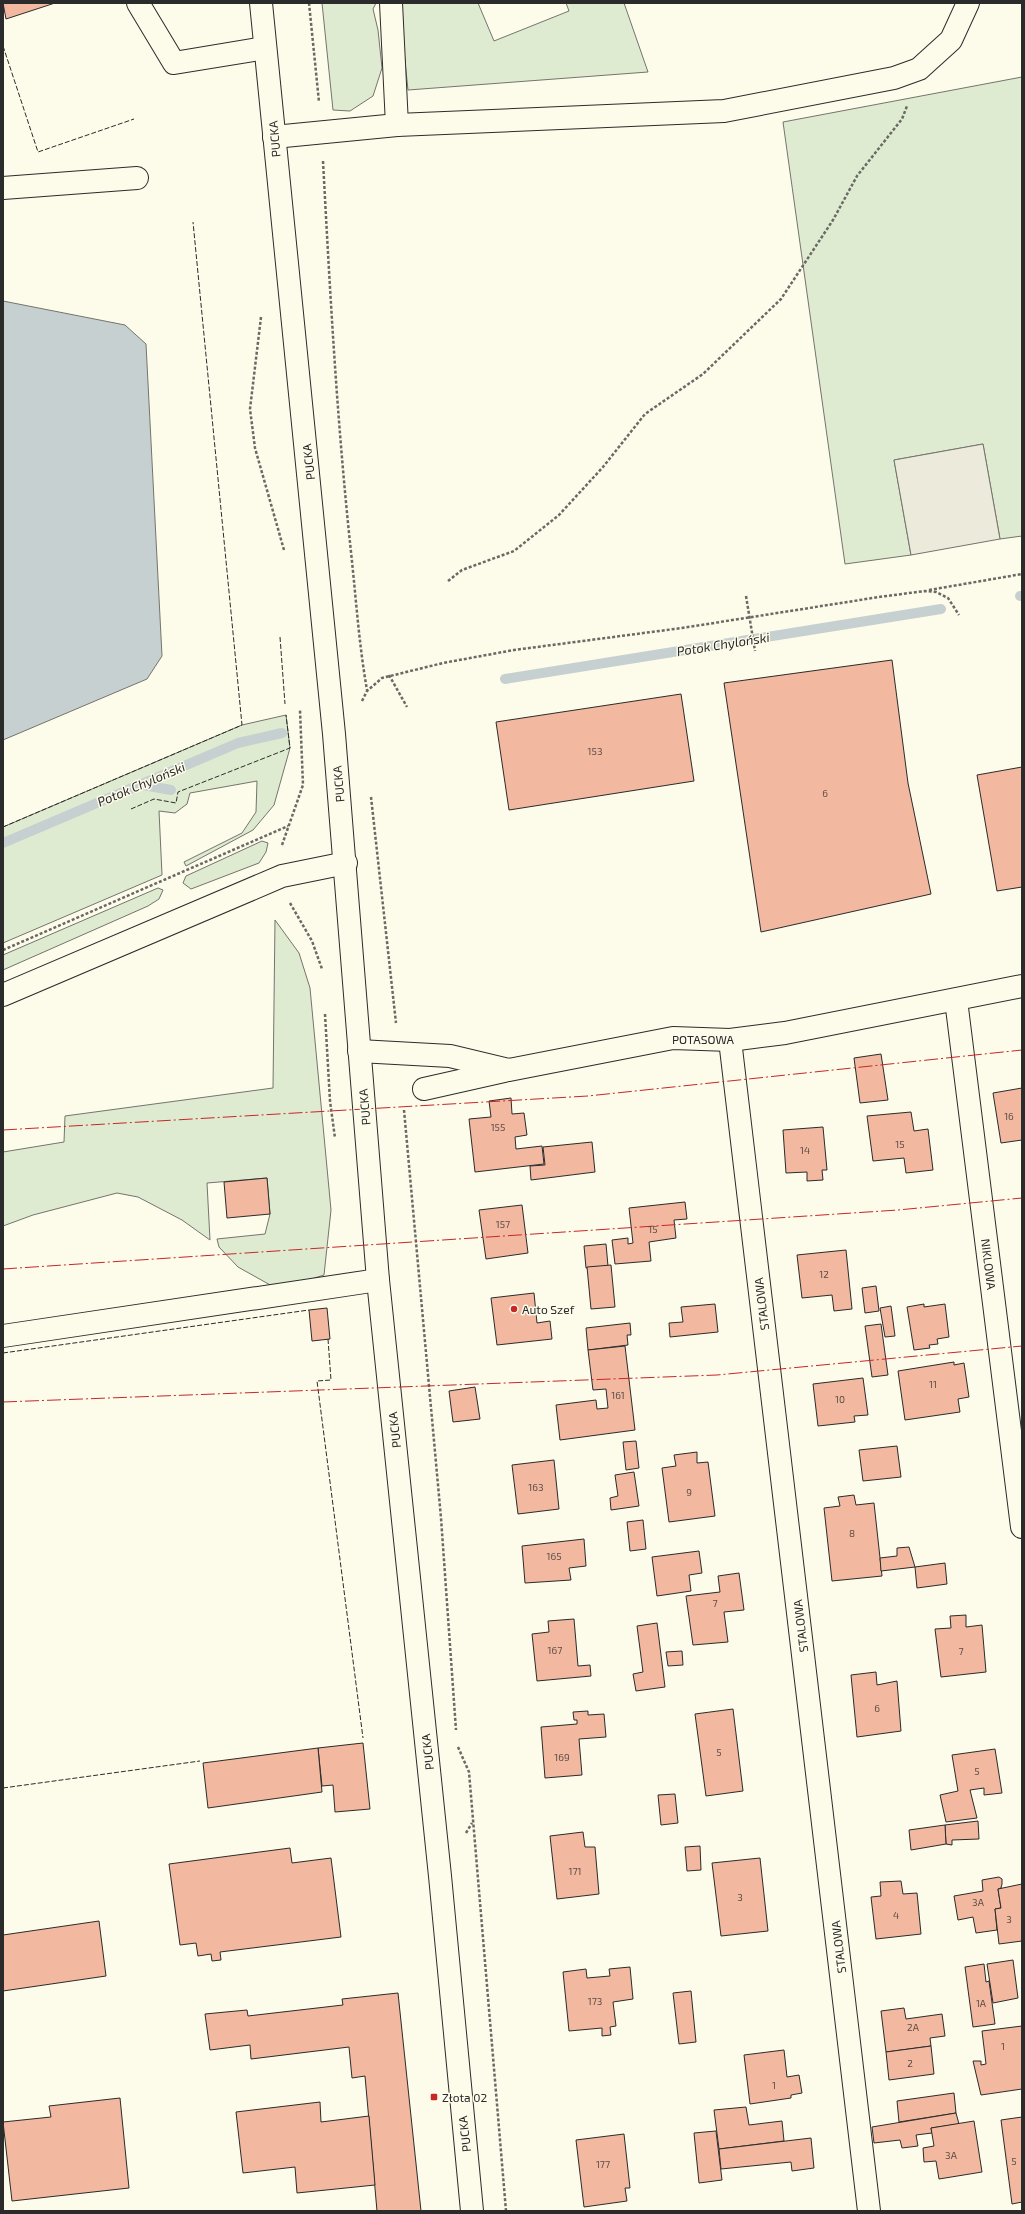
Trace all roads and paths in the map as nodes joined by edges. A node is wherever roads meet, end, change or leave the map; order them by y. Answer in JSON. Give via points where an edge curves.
{"nodes":[{"id":1,"x":138,"y":3,"type":"edge"},
{"id":2,"x":261,"y":3,"type":"edge"},
{"id":3,"x":309,"y":3,"type":"edge"},
{"id":4,"x":391,"y":3,"type":"edge"},
{"id":5,"x":968,"y":3,"type":"edge"},
{"id":6,"x":265,"y":48,"type":"junction"},
{"id":7,"x":919,"y":69,"type":"junction"},
{"id":8,"x":397,"y":125,"type":"junction"},
{"id":9,"x":322,"y":132,"type":"junction"},
{"id":10,"x":274,"y":137,"type":"junction"},
{"id":11,"x":137,"y":178,"type":"dead end"},
{"id":12,"x":3,"y":188,"type":"edge"},
{"id":13,"x":261,"y":311,"type":"dead end"},
{"id":14,"x":286,"y":556,"type":"dead end"},
{"id":15,"x":1022,"y":574,"type":"edge"},
{"id":16,"x":448,"y":582,"type":"dead end"},
{"id":17,"x":925,"y":591,"type":"junction"},
{"id":18,"x":746,"y":596,"type":"dead end"},
{"id":19,"x":959,"y":615,"type":"dead end"},
{"id":20,"x":749,"y":617,"type":"junction"},
{"id":21,"x":755,"y":651,"type":"dead end"},
{"id":22,"x":389,"y":675,"type":"junction"},
{"id":23,"x":367,"y":691,"type":"junction"},
{"id":24,"x":300,"y":704,"type":"dead end"},
{"id":25,"x":361,"y":706,"type":"dead end"},
{"id":26,"x":407,"y":707,"type":"dead end"},
{"id":27,"x":370,"y":791,"type":"dead end"},
{"id":28,"x":288,"y":826,"type":"junction"},
{"id":29,"x":346,"y":863,"type":"junction"},
{"id":30,"x":282,"y":876,"type":"junction"},
{"id":31,"x":3,"y":950,"type":"edge"},
{"id":32,"x":322,"y":971,"type":"dead end"},
{"id":33,"x":1022,"y":986,"type":"edge"},
{"id":34,"x":3,"y":995,"type":"edge"},
{"id":35,"x":956,"y":1000,"type":"junction"},
{"id":36,"x":325,"y":1009,"type":"dead end"},
{"id":37,"x":730,"y":1040,"type":"junction"},
{"id":38,"x":359,"y":1050,"type":"junction"},
{"id":39,"x":400,"y":1052,"type":"junction"},
{"id":40,"x":509,"y":1070,"type":"junction"},
{"id":41,"x":424,"y":1089,"type":"dead end"},
{"id":42,"x":403,"y":1105,"type":"dead end"},
{"id":43,"x":336,"y":1144,"type":"dead end"},
{"id":44,"x":378,"y":1280,"type":"junction"},
{"id":45,"x":3,"y":1336,"type":"edge"},
{"id":46,"x":1022,"y":1527,"type":"edge"},
{"id":47,"x":457,"y":1731,"type":"dead end"},
{"id":48,"x":457,"y":1739,"type":"dead end"},
{"id":49,"x":472,"y":2211,"type":"edge"},
{"id":50,"x":506,"y":2211,"type":"edge"},
{"id":51,"x":870,"y":2211,"type":"edge"}],
"edges":[{"from":1,"to":6,"type":"street","via":[[174,63]]},
{"from":2,"to":6,"type":"street","name":"PUCKA"},
{"from":3,"to":9,"type":"path"},
{"from":4,"to":8,"type":"street"},
{"from":5,"to":7,"type":"street","via":[[951,40]]},
{"from":6,"to":10,"type":"street","name":"PUCKA"},
{"from":7,"to":8,"type":"street","via":[[894,78],[724,111]]},
{"from":7,"to":16,"type":"path","via":[[902,119],[857,176],[833,220],[781,299],[703,374],[645,414],[604,467],[559,515],[514,551],[462,570]]},
{"from":8,"to":9,"type":"street"},
{"from":9,"to":10,"type":"street"},
{"from":9,"to":23,"type":"path","via":[[332,333],[361,656]]},
{"from":10,"to":29,"type":"street","name":"PUCKA"},
{"from":11,"to":12,"type":"street"},
{"from":13,"to":14,"type":"path","via":[[250,408],[256,454]]},
{"from":15,"to":17,"type":"path"},
{"from":17,"to":19,"type":"path","via":[[936,592],[948,598]]},
{"from":17,"to":20,"type":"path"},
{"from":18,"to":20,"type":"path"},
{"from":20,"to":21,"type":"path"},
{"from":20,"to":22,"type":"path","via":[[514,650]]},
{"from":22,"to":23,"type":"path"},
{"from":22,"to":26,"type":"path"},
{"from":23,"to":25,"type":"path","via":[[362,698]]},
{"from":24,"to":28,"type":"path","via":[[303,785]]},
{"from":27,"to":39,"type":"path"},
{"from":28,"to":30,"type":"path","via":[[282,843]]},
{"from":28,"to":31,"type":"path"},
{"from":29,"to":30,"type":"street"},
{"from":29,"to":38,"type":"street","name":"PUCKA"},
{"from":30,"to":32,"type":"path","via":[[291,906],[312,941]]},
{"from":30,"to":34,"type":"street"},
{"from":33,"to":35,"type":"street","name":"POTASOWA"},
{"from":35,"to":37,"type":"street","name":"POTASOWA","via":[[785,1033]]},
{"from":35,"to":46,"type":"street","name":"NIKLOWA"},
{"from":36,"to":43,"type":"path","via":[[330,1101]]},
{"from":37,"to":40,"type":"street","name":"POTASOWA","via":[[673,1038]]},
{"from":37,"to":51,"type":"street","name":"STALOWA"},
{"from":38,"to":39,"type":"street","name":"POTASOWA"},
{"from":38,"to":44,"type":"street","name":"PUCKA"},
{"from":39,"to":40,"type":"street","name":"POTASOWA","via":[[450,1056]]},
{"from":40,"to":41,"type":"street"},
{"from":42,"to":47,"type":"path"},
{"from":44,"to":45,"type":"street"},
{"from":44,"to":49,"type":"street","name":"PUCKA"},
{"from":48,"to":50,"type":"path","via":[[468,1772]]}]}
